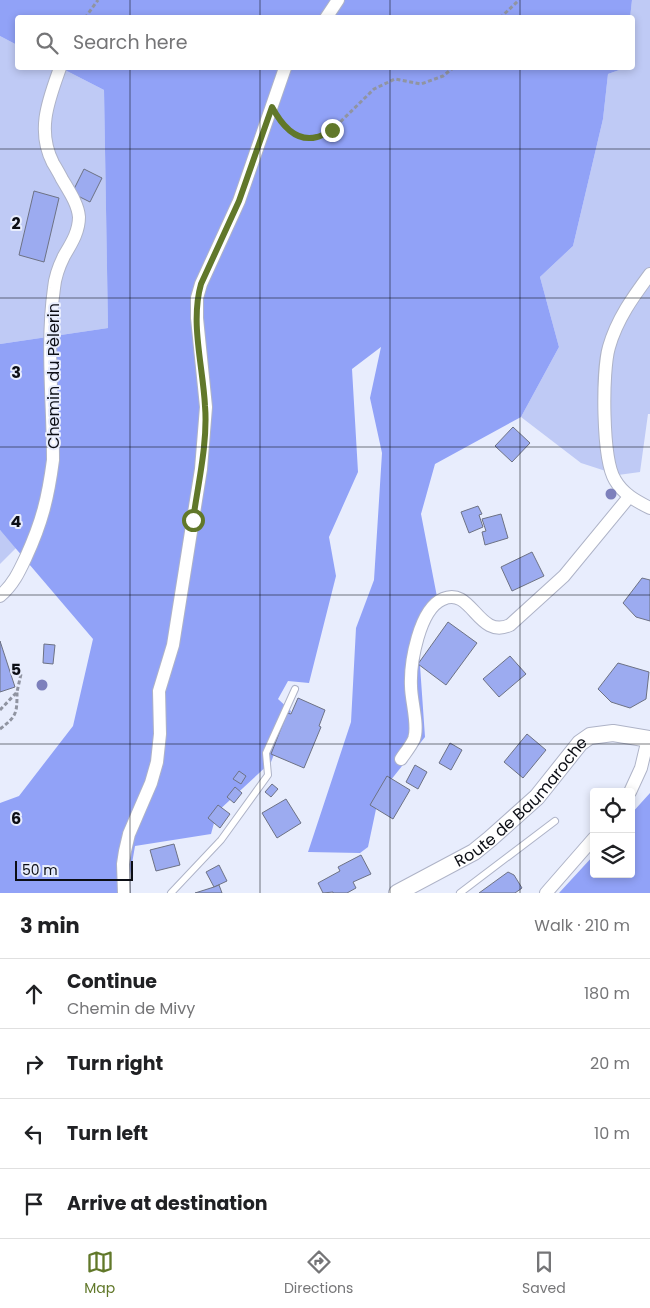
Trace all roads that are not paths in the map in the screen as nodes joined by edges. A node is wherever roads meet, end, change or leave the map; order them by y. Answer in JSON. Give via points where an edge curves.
{"nodes":[{"id":1,"x":338,"y":0,"type":"edge"},
{"id":2,"x":328,"y":15,"type":"edge"},
{"id":3,"x":59,"y":70,"type":"edge"},
{"id":4,"x":285,"y":70,"type":"edge"},
{"id":5,"x":650,"y":274,"type":"edge"},
{"id":6,"x":629,"y":497,"type":"junction"},
{"id":7,"x":650,"y":508,"type":"edge"},
{"id":8,"x":0,"y":596,"type":"edge"},
{"id":9,"x":295,"y":689,"type":"dead end"},
{"id":10,"x":650,"y":739,"type":"edge"},
{"id":11,"x":401,"y":759,"type":"dead end"},
{"id":12,"x":632,"y":788,"type":"edge"},
{"id":13,"x":555,"y":821,"type":"dead end"},
{"id":14,"x":590,"y":843,"type":"edge"},
{"id":15,"x":124,"y":893,"type":"edge"},
{"id":16,"x":171,"y":893,"type":"edge"},
{"id":17,"x":397,"y":893,"type":"edge"},
{"id":18,"x":460,"y":893,"type":"edge"},
{"id":19,"x":546,"y":893,"type":"edge"}],
"edges":[{"from":1,"to":2,"type":"street"},
{"from":3,"to":8,"type":"street","name":"Chemin du Pèlerin","via":[[48,102],[44,134],[52,162],[76,206],[78,228],[58,272],[51,313],[53,460],[40,525],[17,576]]},
{"from":4,"to":15,"type":"street","via":[[239,201],[197,298],[206,407],[201,469],[173,645],[159,691],[157,762],[152,783],[127,842],[123,864]]},
{"from":5,"to":6,"type":"street","via":[[620,318],[606,364],[605,414],[610,468],[614,480]]},
{"from":6,"to":7,"type":"street"},
{"from":6,"to":11,"type":"street","via":[[564,576],[510,625],[504,628],[489,626],[461,598],[454,596],[438,602],[428,613],[416,644],[410,684],[414,739]]},
{"from":9,"to":16,"type":"lane","via":[[266,753],[268,775],[221,840]]},
{"from":10,"to":12,"type":"street"},
{"from":10,"to":17,"type":"street","name":"Route de Baumaroche","via":[[613,733],[590,736],[580,743],[537,797],[490,839],[474,852]]},
{"from":13,"to":18,"type":"lane"},
{"from":14,"to":19,"type":"street"}]}
